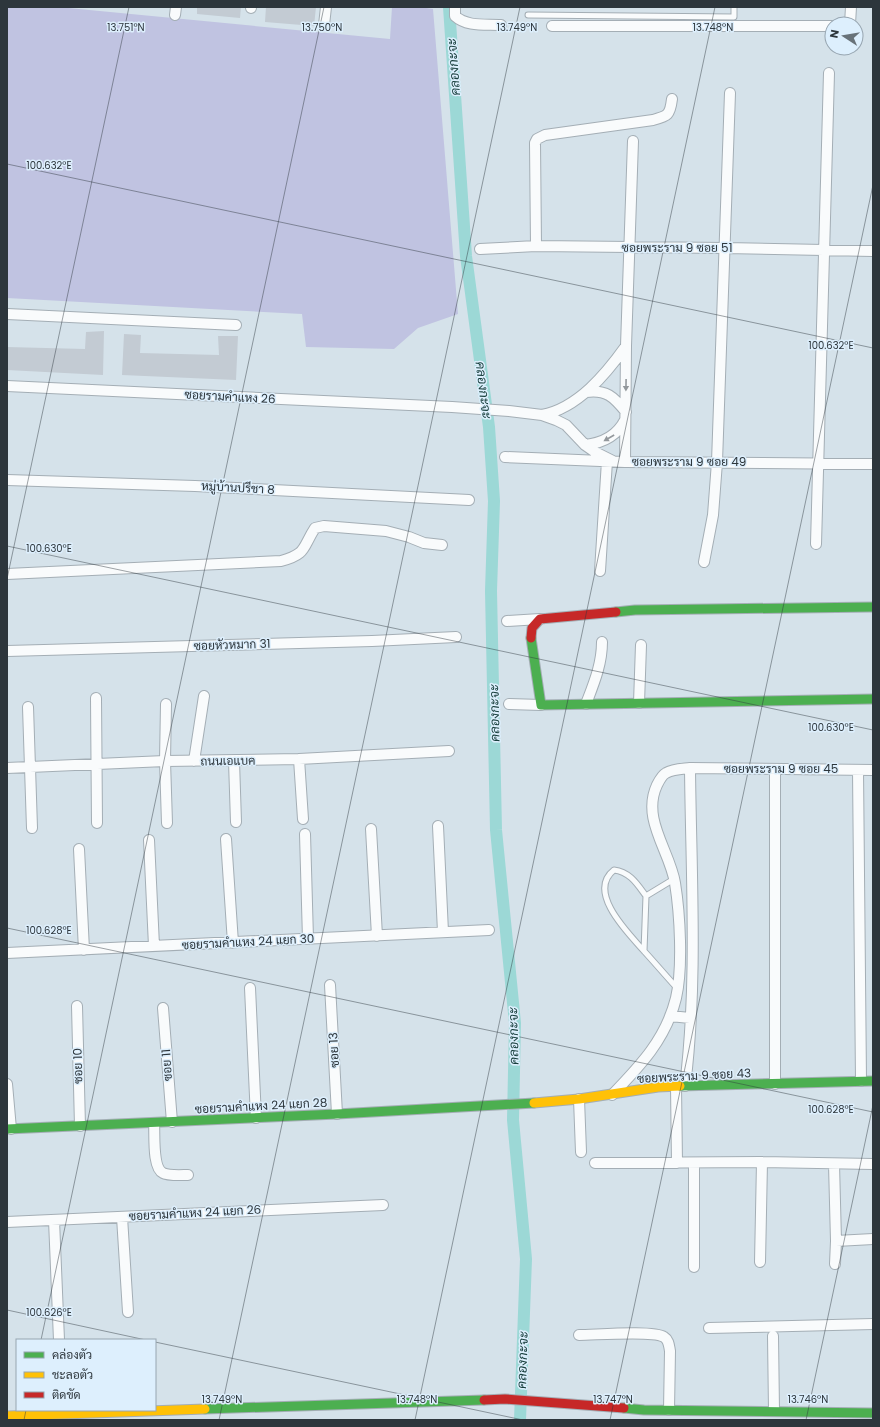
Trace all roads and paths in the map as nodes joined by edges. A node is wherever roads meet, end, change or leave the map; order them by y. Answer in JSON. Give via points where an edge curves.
{"nodes":[{"id":1,"x":326,"y":7,"type":"edge"},
{"id":2,"x":455,"y":7,"type":"edge"},
{"id":3,"x":734,"y":7,"type":"edge"},
{"id":4,"x":528,"y":15,"type":"dead end"},
{"id":5,"x":324,"y":25,"type":"dead end"},
{"id":6,"x":501,"y":25,"type":"dead end"},
{"id":7,"x":552,"y":26,"type":"dead end"},
{"id":8,"x":824,"y":26,"type":"edge"},
{"id":9,"x":829,"y":73,"type":"dead end"},
{"id":10,"x":730,"y":94,"type":"dead end"},
{"id":11,"x":672,"y":99,"type":"dead end"},
{"id":12,"x":633,"y":141,"type":"dead end"},
{"id":13,"x":536,"y":246,"type":"junction"},
{"id":14,"x":629,"y":248,"type":"junction"},
{"id":15,"x":725,"y":248,"type":"junction"},
{"id":16,"x":480,"y":249,"type":"dead end"},
{"id":17,"x":824,"y":250,"type":"junction"},
{"id":18,"x":873,"y":251,"type":"edge"},
{"id":19,"x":7,"y":314,"type":"edge"},
{"id":20,"x":236,"y":325,"type":"dead end"},
{"id":21,"x":626,"y":346,"type":"junction"},
{"id":22,"x":7,"y":386,"type":"edge"},
{"id":23,"x":586,"y":392,"type":"junction"},
{"id":24,"x":542,"y":416,"type":"junction"},
{"id":25,"x":625,"y":416,"type":"junction"},
{"id":26,"x":585,"y":445,"type":"junction"},
{"id":27,"x":505,"y":457,"type":"dead end"},
{"id":28,"x":610,"y":461,"type":"junction"},
{"id":29,"x":625,"y":462,"type":"junction"},
{"id":30,"x":717,"y":462,"type":"junction"},
{"id":31,"x":818,"y":463,"type":"junction"},
{"id":32,"x":873,"y":464,"type":"edge"},
{"id":33,"x":7,"y":480,"type":"edge"},
{"id":34,"x":469,"y":500,"type":"dead end"},
{"id":35,"x":816,"y":544,"type":"dead end"},
{"id":36,"x":442,"y":545,"type":"dead end"},
{"id":37,"x":704,"y":562,"type":"dead end"},
{"id":38,"x":600,"y":571,"type":"dead end"},
{"id":39,"x":7,"y":574,"type":"edge"},
{"id":40,"x":873,"y":607,"type":"edge"},
{"id":41,"x":540,"y":619,"type":"junction"},
{"id":42,"x":507,"y":621,"type":"dead end"},
{"id":43,"x":456,"y":637,"type":"dead end"},
{"id":44,"x":602,"y":642,"type":"dead end"},
{"id":45,"x":641,"y":645,"type":"dead end"},
{"id":46,"x":7,"y":652,"type":"edge"},
{"id":47,"x":204,"y":696,"type":"dead end"},
{"id":48,"x":96,"y":698,"type":"dead end"},
{"id":49,"x":873,"y":699,"type":"edge"},
{"id":50,"x":639,"y":703,"type":"junction"},
{"id":51,"x":166,"y":704,"type":"dead end"},
{"id":52,"x":509,"y":704,"type":"dead end"},
{"id":53,"x":586,"y":704,"type":"junction"},
{"id":54,"x":541,"y":705,"type":"junction"},
{"id":55,"x":28,"y":707,"type":"dead end"},
{"id":56,"x":449,"y":751,"type":"dead end"},
{"id":57,"x":299,"y":759,"type":"junction"},
{"id":58,"x":165,"y":761,"type":"junction"},
{"id":59,"x":194,"y":761,"type":"junction"},
{"id":60,"x":234,"y":761,"type":"junction"},
{"id":61,"x":96,"y":763,"type":"junction"},
{"id":62,"x":30,"y":767,"type":"junction"},
{"id":63,"x":7,"y":768,"type":"edge"},
{"id":64,"x":690,"y":768,"type":"junction"},
{"id":65,"x":775,"y":770,"type":"junction"},
{"id":66,"x":858,"y":770,"type":"junction"},
{"id":67,"x":873,"y":770,"type":"edge"},
{"id":68,"x":303,"y":819,"type":"dead end"},
{"id":69,"x":236,"y":822,"type":"dead end"},
{"id":70,"x":97,"y":823,"type":"dead end"},
{"id":71,"x":167,"y":823,"type":"dead end"},
{"id":72,"x":438,"y":826,"type":"dead end"},
{"id":73,"x":32,"y":828,"type":"dead end"},
{"id":74,"x":371,"y":829,"type":"dead end"},
{"id":75,"x":305,"y":834,"type":"dead end"},
{"id":76,"x":226,"y":839,"type":"dead end"},
{"id":77,"x":149,"y":840,"type":"dead end"},
{"id":78,"x":79,"y":849,"type":"dead end"},
{"id":79,"x":691,"y":877,"type":"junction"},
{"id":80,"x":674,"y":878,"type":"junction"},
{"id":81,"x":646,"y":896,"type":"junction"},
{"id":82,"x":489,"y":930,"type":"dead end"},
{"id":83,"x":444,"y":932,"type":"junction"},
{"id":84,"x":377,"y":936,"type":"junction"},
{"id":85,"x":308,"y":939,"type":"junction"},
{"id":86,"x":233,"y":942,"type":"junction"},
{"id":87,"x":154,"y":946,"type":"junction"},
{"id":88,"x":84,"y":950,"type":"junction"},
{"id":89,"x":644,"y":951,"type":"junction"},
{"id":90,"x":7,"y":953,"type":"edge"},
{"id":91,"x":330,"y":985,"type":"dead end"},
{"id":92,"x":250,"y":988,"type":"dead end"},
{"id":93,"x":677,"y":988,"type":"junction"},
{"id":94,"x":77,"y":1006,"type":"dead end"},
{"id":95,"x":163,"y":1008,"type":"dead end"},
{"id":96,"x":670,"y":1016,"type":"junction"},
{"id":97,"x":690,"y":1018,"type":"junction"},
{"id":98,"x":861,"y":1081,"type":"junction"},
{"id":99,"x":873,"y":1081,"type":"edge"},
{"id":100,"x":7,"y":1084,"type":"edge"},
{"id":101,"x":775,"y":1084,"type":"junction"},
{"id":102,"x":680,"y":1086,"type":"junction"},
{"id":103,"x":612,"y":1095,"type":"junction"},
{"id":104,"x":579,"y":1099,"type":"junction"},
{"id":105,"x":517,"y":1104,"type":"joint"},
{"id":106,"x":337,"y":1114,"type":"junction"},
{"id":107,"x":256,"y":1118,"type":"junction"},
{"id":108,"x":172,"y":1122,"type":"junction"},
{"id":109,"x":154,"y":1123,"type":"junction"},
{"id":110,"x":80,"y":1126,"type":"junction"},
{"id":111,"x":9,"y":1129,"type":"edge"},
{"id":112,"x":581,"y":1152,"type":"dead end"},
{"id":113,"x":762,"y":1162,"type":"junction"},
{"id":114,"x":595,"y":1163,"type":"dead end"},
{"id":115,"x":677,"y":1163,"type":"junction"},
{"id":116,"x":694,"y":1163,"type":"junction"},
{"id":117,"x":834,"y":1164,"type":"junction"},
{"id":118,"x":873,"y":1164,"type":"edge"},
{"id":119,"x":188,"y":1175,"type":"dead end"},
{"id":120,"x":383,"y":1205,"type":"dead end"},
{"id":121,"x":122,"y":1217,"type":"junction"},
{"id":122,"x":54,"y":1220,"type":"junction"},
{"id":123,"x":7,"y":1222,"type":"edge"},
{"id":124,"x":873,"y":1239,"type":"edge"},
{"id":125,"x":836,"y":1241,"type":"junction"},
{"id":126,"x":760,"y":1262,"type":"dead end"},
{"id":127,"x":836,"y":1264,"type":"dead end"},
{"id":128,"x":694,"y":1267,"type":"dead end"},
{"id":129,"x":128,"y":1312,"type":"dead end"},
{"id":130,"x":873,"y":1324,"type":"edge"},
{"id":131,"x":709,"y":1328,"type":"dead end"},
{"id":132,"x":579,"y":1335,"type":"dead end"},
{"id":133,"x":773,"y":1336,"type":"dead end"},
{"id":134,"x":59,"y":1339,"type":"edge"},
{"id":135,"x":153,"y":1411,"type":"edge"},
{"id":136,"x":156,"y":1411,"type":"edge"},
{"id":137,"x":774,"y":1411,"type":"junction"},
{"id":138,"x":676,"y":1412,"type":"junction"},
{"id":139,"x":873,"y":1413,"type":"edge"},
{"id":140,"x":7,"y":1416,"type":"edge"}],
"edges":[{"from":1,"to":5,"type":"street"},
{"from":2,"to":6,"type":"street","via":[[455,16],[460,21],[468,24]]},
{"from":3,"to":4,"type":"lane","via":[[734,17]]},
{"from":7,"to":8,"type":"street"},
{"from":9,"to":17,"type":"street"},
{"from":10,"to":15,"type":"street"},
{"from":11,"to":13,"type":"street","via":[[671,110],[666,116],[653,120],[545,135],[536,139]]},
{"from":12,"to":14,"type":"street"},
{"from":13,"to":14,"type":"street","name":"ซอยพระราม 9 ซอย 51"},
{"from":13,"to":16,"type":"street","name":"ซอยพระราม 9 ซอย 51"},
{"from":14,"to":15,"type":"street","name":"ซอยพระราม 9 ซอย 51"},
{"from":14,"to":21,"type":"street"},
{"from":15,"to":17,"type":"street","name":"ซอยพระราม 9 ซอย 51"},
{"from":15,"to":30,"type":"street"},
{"from":17,"to":18,"type":"street","name":"ซอยพระราม 9 ซอย 51"},
{"from":17,"to":31,"type":"street"},
{"from":19,"to":20,"type":"street"},
{"from":21,"to":23,"type":"street","via":[[614,363]]},
{"from":21,"to":25,"type":"street","one_way":true},
{"from":22,"to":24,"type":"street","name":"ซอยรามคำแหง 26","via":[[452,407]]},
{"from":23,"to":24,"type":"street","via":[[559,410]]},
{"from":23,"to":25,"type":"street","via":[[593,391],[612,396],[619,403]]},
{"from":24,"to":26,"type":"street","name":"ซอยรามคำแหง 26","via":[[566,425]]},
{"from":25,"to":26,"type":"street","one_way":true,"via":[[621,428],[608,439]]},
{"from":25,"to":29,"type":"street"},
{"from":26,"to":28,"type":"street","name":"ซอยรามคำแหง 26"},
{"from":27,"to":28,"type":"street","name":"ซอยพระราม 9 ซอย 49"},
{"from":28,"to":29,"type":"street","name":"ซอยพระราม 9 ซอย 49"},
{"from":28,"to":38,"type":"street"},
{"from":29,"to":30,"type":"street","name":"ซอยพระราม 9 ซอย 49"},
{"from":30,"to":31,"type":"street","name":"ซอยพระราม 9 ซอย 49"},
{"from":30,"to":37,"type":"street","via":[[713,515]]},
{"from":31,"to":32,"type":"street","name":"ซอยพระราม 9 ซอย 49"},
{"from":31,"to":35,"type":"street"},
{"from":33,"to":34,"type":"street","name":"หมู่บ้านปรีชา 8","via":[[195,486]]},
{"from":36,"to":39,"type":"street","via":[[424,543],[386,531],[324,526],[315,528],[302,552],[294,558],[281,561]]},
{"from":40,"to":41,"type":"street","via":[[635,610]]},
{"from":41,"to":42,"type":"street"},
{"from":41,"to":54,"type":"street","via":[[532,628],[531,638]]},
{"from":43,"to":46,"type":"street","name":"ซอยหัวหมาก 31"},
{"from":44,"to":53,"type":"street","via":[[599,668]]},
{"from":45,"to":50,"type":"street"},
{"from":47,"to":59,"type":"street"},
{"from":48,"to":61,"type":"street"},
{"from":49,"to":50,"type":"street"},
{"from":50,"to":53,"type":"street"},
{"from":51,"to":58,"type":"street"},
{"from":52,"to":54,"type":"street"},
{"from":53,"to":54,"type":"street"},
{"from":55,"to":62,"type":"street"},
{"from":56,"to":57,"type":"street","name":"ถนนเอแบค"},
{"from":57,"to":60,"type":"street","name":"ถนนเอแบค"},
{"from":57,"to":68,"type":"street"},
{"from":58,"to":59,"type":"street","name":"ถนนเอแบค"},
{"from":58,"to":61,"type":"street","name":"ถนนเอแบค"},
{"from":58,"to":71,"type":"street"},
{"from":59,"to":60,"type":"street","name":"ถนนเอแบค"},
{"from":60,"to":69,"type":"street"},
{"from":61,"to":62,"type":"street","name":"ถนนเอแบค"},
{"from":61,"to":70,"type":"street"},
{"from":62,"to":63,"type":"street","name":"ถนนเอแบค"},
{"from":62,"to":73,"type":"street"},
{"from":64,"to":65,"type":"street","name":"ซอยพระราม 9 ซอย 45"},
{"from":64,"to":79,"type":"street"},
{"from":64,"to":80,"type":"street","name":"ซอยพระราม 9 ซอย 45","via":[[665,773],[654,790],[653,817]]},
{"from":65,"to":66,"type":"street","name":"ซอยพระราม 9 ซอย 45"},
{"from":65,"to":101,"type":"street"},
{"from":66,"to":67,"type":"street","name":"ซอยพระราม 9 ซอย 45"},
{"from":66,"to":98,"type":"street"},
{"from":72,"to":83,"type":"street"},
{"from":74,"to":84,"type":"street"},
{"from":75,"to":85,"type":"street"},
{"from":76,"to":86,"type":"street"},
{"from":77,"to":87,"type":"street"},
{"from":78,"to":88,"type":"street"},
{"from":79,"to":80,"type":"street"},
{"from":79,"to":97,"type":"street","via":[[693,926]]},
{"from":80,"to":81,"type":"lane"},
{"from":80,"to":93,"type":"street","name":"ซอยพระราม 9 ซอย 45","via":[[680,934]]},
{"from":81,"to":89,"type":"lane"},
{"from":81,"to":89,"type":"lane","via":[[630,876],[622,871],[614,870],[608,875],[606,896],[612,910],[618,922]]},
{"from":82,"to":83,"type":"street","name":"ซอยรามคำแหง 24 แยก 30"},
{"from":83,"to":84,"type":"street","name":"ซอยรามคำแหง 24 แยก 30"},
{"from":84,"to":85,"type":"street","name":"ซอยรามคำแหง 24 แยก 30"},
{"from":85,"to":86,"type":"street","name":"ซอยรามคำแหง 24 แยก 30"},
{"from":86,"to":87,"type":"street","name":"ซอยรามคำแหง 24 แยก 30"},
{"from":87,"to":88,"type":"street","name":"ซอยรามคำแหง 24 แยก 30"},
{"from":88,"to":90,"type":"street","name":"ซอยรามคำแหง 24 แยก 30"},
{"from":89,"to":93,"type":"lane"},
{"from":91,"to":106,"type":"street","name":"ซอย 13"},
{"from":92,"to":107,"type":"street"},
{"from":93,"to":96,"type":"street","name":"ซอยพระราม 9 ซอย 45"},
{"from":94,"to":110,"type":"street","name":"ซอย 10"},
{"from":95,"to":108,"type":"street","name":"ซอย 11"},
{"from":96,"to":97,"type":"street"},
{"from":96,"to":103,"type":"street","name":"ซอยพระราม 9 ซอย 45","via":[[650,1055]]},
{"from":97,"to":102,"type":"street","via":[[690,1045]]},
{"from":98,"to":99,"type":"street","name":"ซอยพระราม 9 ซอย 43"},
{"from":98,"to":101,"type":"street","name":"ซอยพระราม 9 ซอย 43"},
{"from":100,"to":111,"type":"street"},
{"from":101,"to":102,"type":"street","name":"ซอยพระราม 9 ซอย 43"},
{"from":102,"to":103,"type":"street","name":"ซอยพระราม 9 ซอย 43"},
{"from":102,"to":115,"type":"street"},
{"from":103,"to":104,"type":"street","name":"ซอยพระราม 9 ซอย 43"},
{"from":104,"to":105,"type":"street","name":"ซอยพระราม 9 ซอย 43"},
{"from":104,"to":112,"type":"street"},
{"from":105,"to":106,"type":"street","name":"ซอยรามคำแหง 24 แยก 28"},
{"from":106,"to":107,"type":"street","name":"ซอยรามคำแหง 24 แยก 28"},
{"from":107,"to":108,"type":"street","name":"ซอยรามคำแหง 24 แยก 28"},
{"from":108,"to":109,"type":"street","name":"ซอยรามคำแหง 24 แยก 28"},
{"from":109,"to":110,"type":"street","name":"ซอยรามคำแหง 24 แยก 28"},
{"from":109,"to":119,"type":"street","via":[[157,1169],[164,1174]]},
{"from":110,"to":111,"type":"street","name":"ซอยรามคำแหง 24 แยก 28"},
{"from":113,"to":116,"type":"street"},
{"from":113,"to":117,"type":"street"},
{"from":113,"to":126,"type":"street"},
{"from":114,"to":115,"type":"street"},
{"from":115,"to":116,"type":"street"},
{"from":116,"to":128,"type":"street"},
{"from":117,"to":118,"type":"street"},
{"from":117,"to":125,"type":"street"},
{"from":120,"to":121,"type":"street","name":"ซอยรามคำแหง 24 แยก 26"},
{"from":121,"to":122,"type":"street","name":"ซอยรามคำแหง 24 แยก 26"},
{"from":121,"to":129,"type":"street"},
{"from":122,"to":123,"type":"street","name":"ซอยรามคำแหง 24 แยก 26"},
{"from":122,"to":134,"type":"street"},
{"from":124,"to":125,"type":"street"},
{"from":125,"to":127,"type":"street"},
{"from":130,"to":131,"type":"street"},
{"from":132,"to":138,"type":"street","via":[[652,1333],[665,1337],[669,1343]]},
{"from":133,"to":137,"type":"street"},
{"from":135,"to":140,"type":"street"},
{"from":136,"to":138,"type":"street","via":[[505,1399]]},
{"from":137,"to":138,"type":"street"},
{"from":137,"to":139,"type":"street"}]}
